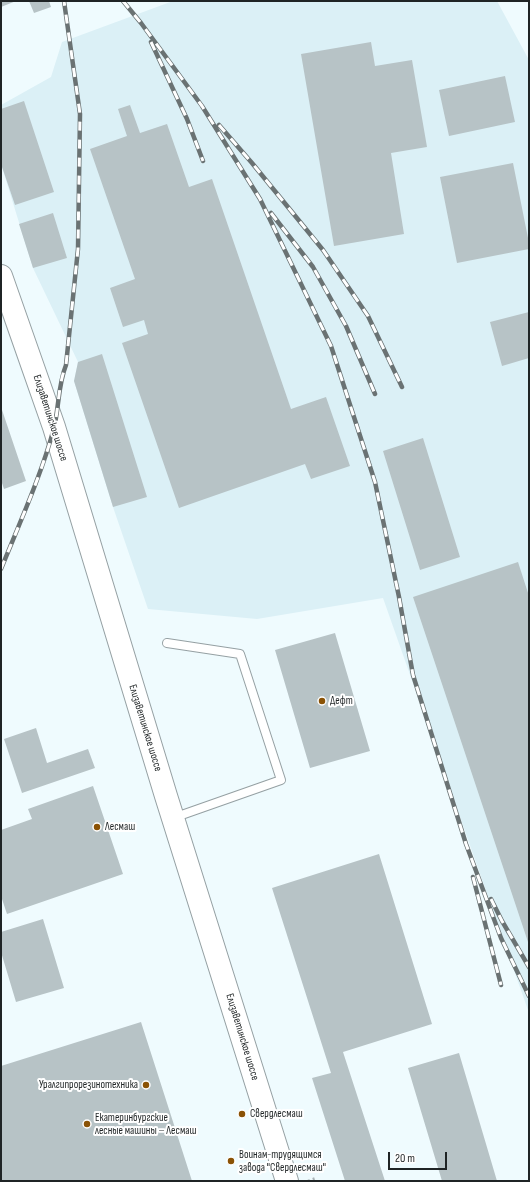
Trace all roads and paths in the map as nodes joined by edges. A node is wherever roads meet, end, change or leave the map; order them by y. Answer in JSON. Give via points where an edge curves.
{"nodes":[{"id":1,"x":1,"y":276,"type":"edge"},
{"id":2,"x":167,"y":643,"type":"dead end"},
{"id":3,"x":173,"y":818,"type":"junction"},
{"id":4,"x":316,"y":1178,"type":"dead end"},
{"id":5,"x":287,"y":1181,"type":"edge"},
{"id":6,"x":307,"y":1181,"type":"edge"}],
"edges":[{"from":1,"to":3,"type":"main road","name":"Елизаветинское шоссе","via":[[54,427]]},
{"from":2,"to":3,"type":"lane","via":[[240,654],[281,780]]},
{"from":3,"to":5,"type":"main road","name":"Елизаветинское шоссе"},
{"from":4,"to":6,"type":"path"}]}
